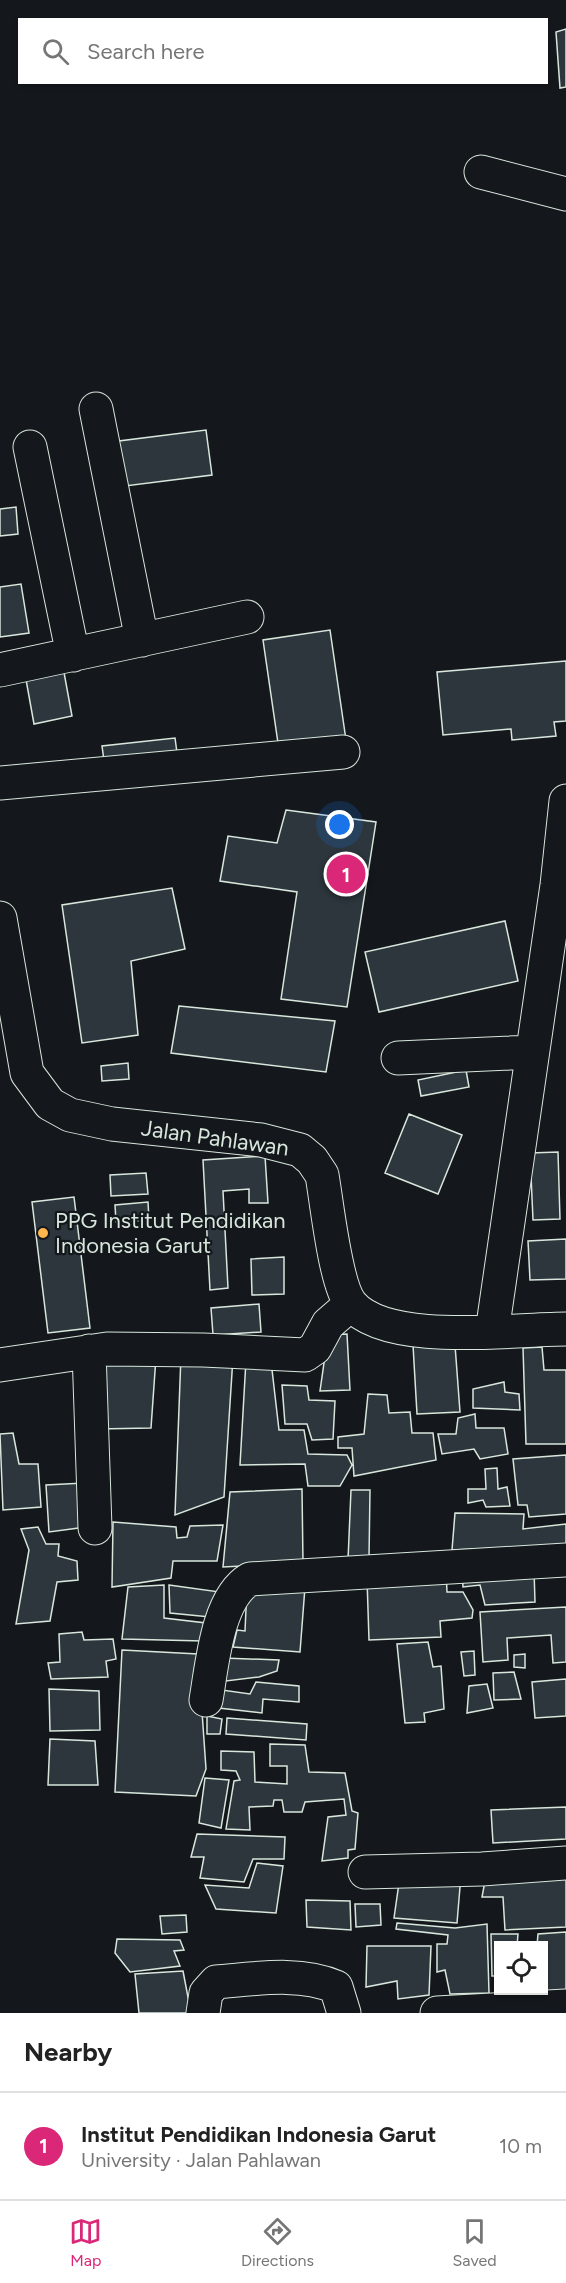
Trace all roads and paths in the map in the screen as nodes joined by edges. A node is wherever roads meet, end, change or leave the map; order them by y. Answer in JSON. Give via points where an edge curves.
{"nodes":[{"id":1,"x":480,"y":172,"type":"dead end"},
{"id":2,"x":566,"y":194,"type":"edge"},
{"id":3,"x":96,"y":409,"type":"dead end"},
{"id":4,"x":30,"y":447,"type":"dead end"},
{"id":5,"x":247,"y":617,"type":"dead end"},
{"id":6,"x":142,"y":640,"type":"junction"},
{"id":7,"x":73,"y":655,"type":"junction"},
{"id":8,"x":0,"y":670,"type":"edge"},
{"id":9,"x":343,"y":752,"type":"dead end"},
{"id":10,"x":0,"y":783,"type":"edge"},
{"id":11,"x":566,"y":801,"type":"edge"},
{"id":12,"x":0,"y":918,"type":"edge"},
{"id":13,"x":531,"y":1052,"type":"junction"},
{"id":14,"x":398,"y":1058,"type":"dead end"},
{"id":15,"x":351,"y":1304,"type":"junction"},
{"id":16,"x":566,"y":1329,"type":"edge"},
{"id":17,"x":492,"y":1332,"type":"junction"},
{"id":18,"x":88,"y":1352,"type":"junction"},
{"id":19,"x":0,"y":1365,"type":"edge"},
{"id":20,"x":95,"y":1528,"type":"dead end"},
{"id":21,"x":566,"y":1560,"type":"edge"},
{"id":22,"x":206,"y":1700,"type":"dead end"},
{"id":23,"x":566,"y":1863,"type":"edge"},
{"id":24,"x":365,"y":1872,"type":"dead end"},
{"id":25,"x":566,"y":2006,"type":"edge"},
{"id":26,"x":485,"y":2012,"type":"edge"},
{"id":27,"x":203,"y":2013,"type":"edge"},
{"id":28,"x":344,"y":2013,"type":"edge"},
{"id":29,"x":437,"y":2013,"type":"edge"}],
"edges":[{"from":1,"to":2,"type":"street"},
{"from":3,"to":6,"type":"street"},
{"from":4,"to":7,"type":"street"},
{"from":5,"to":6,"type":"street"},
{"from":6,"to":7,"type":"street"},
{"from":7,"to":8,"type":"street"},
{"from":9,"to":10,"type":"street"},
{"from":11,"to":13,"type":"street"},
{"from":12,"to":15,"type":"street","name":"Jalan Pahlawan","via":[[27,1073],[50,1104],[70,1115],[112,1124],[261,1140],[300,1150],[322,1174],[342,1286]]},
{"from":13,"to":14,"type":"street"},
{"from":13,"to":17,"type":"street"},
{"from":15,"to":17,"type":"street","via":[[370,1319],[422,1332]]},
{"from":15,"to":18,"type":"street","via":[[328,1324],[315,1348],[305,1355],[203,1350]]},
{"from":16,"to":17,"type":"street"},
{"from":18,"to":19,"type":"street"},
{"from":18,"to":20,"type":"street"},
{"from":21,"to":22,"type":"street","via":[[250,1579],[236,1591],[217,1633]]},
{"from":23,"to":24,"type":"street"},
{"from":25,"to":26,"type":"street"},
{"from":26,"to":29,"type":"street"},
{"from":27,"to":28,"type":"street","via":[[206,1993],[216,1982],[278,1977],[336,1987]]}]}
